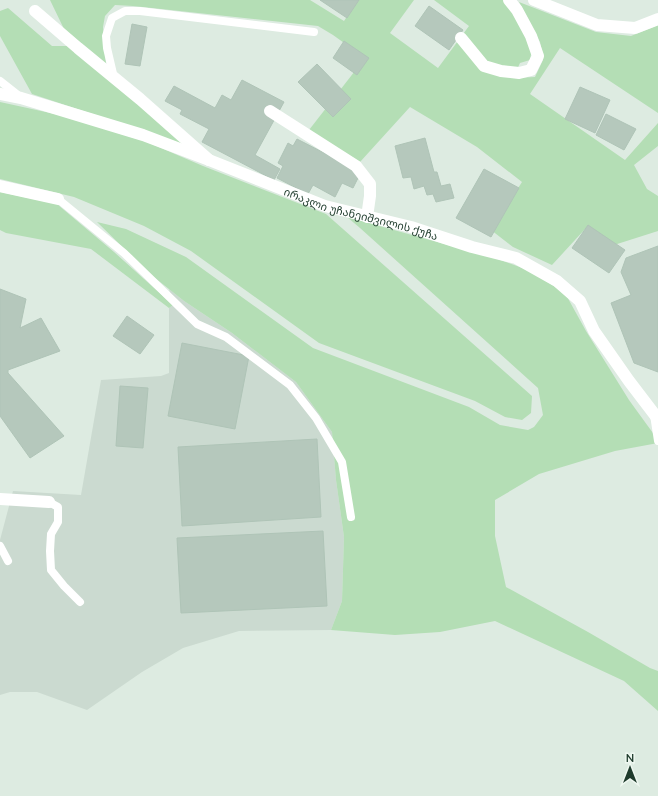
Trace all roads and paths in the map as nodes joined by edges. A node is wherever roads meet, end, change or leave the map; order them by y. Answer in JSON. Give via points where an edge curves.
{"nodes":[{"id":1,"x":509,"y":0,"type":"edge"},
{"id":2,"x":534,"y":0,"type":"edge"},
{"id":3,"x":35,"y":11,"type":"dead end"},
{"id":4,"x":658,"y":18,"type":"edge"},
{"id":5,"x":314,"y":32,"type":"dead end"},
{"id":6,"x":461,"y":38,"type":"dead end"},
{"id":7,"x":114,"y":78,"type":"junction"},
{"id":8,"x":0,"y":81,"type":"edge"},
{"id":9,"x":0,"y":94,"type":"edge"},
{"id":10,"x":21,"y":98,"type":"junction"},
{"id":11,"x":270,"y":111,"type":"dead end"},
{"id":12,"x":209,"y":160,"type":"junction"},
{"id":13,"x":0,"y":186,"type":"edge"},
{"id":14,"x":58,"y":199,"type":"joint"},
{"id":15,"x":367,"y":217,"type":"junction"},
{"id":16,"x":656,"y":416,"type":"edge"},
{"id":17,"x":658,"y":441,"type":"edge"},
{"id":18,"x":0,"y":498,"type":"edge"},
{"id":19,"x":49,"y":502,"type":"joint"},
{"id":20,"x":351,"y":517,"type":"dead end"},
{"id":21,"x":0,"y":546,"type":"edge"},
{"id":22,"x":8,"y":561,"type":"dead end"},
{"id":23,"x":80,"y":602,"type":"dead end"}],
"edges":[{"from":1,"to":6,"type":"street","via":[[531,36],[538,56],[531,70],[519,73],[484,66]]},
{"from":2,"to":4,"type":"street","via":[[597,25],[635,28]]},
{"from":3,"to":7,"type":"street"},
{"from":5,"to":7,"type":"lane","via":[[140,11],[125,12],[112,18],[106,36]]},
{"from":7,"to":12,"type":"street"},
{"from":8,"to":10,"type":"lane"},
{"from":9,"to":10,"type":"street","name":"ირაკლი უჩანეიშვილის ქუჩა"},
{"from":10,"to":12,"type":"street","name":"ირაკლი უჩანეიშვილის ქუჩა","via":[[143,135]]},
{"from":11,"to":15,"type":"street","via":[[356,166],[370,184]]},
{"from":12,"to":15,"type":"street","name":"ირაკლი უჩანეიშვილის ქუჩა","via":[[325,206]]},
{"from":13,"to":14,"type":"street"},
{"from":14,"to":20,"type":"lane","via":[[124,253],[197,324],[226,337],[290,386],[316,418],[342,462]]},
{"from":15,"to":16,"type":"street","name":"ირაკლი უჩანეიშვილის ქუჩა","via":[[411,227],[516,258],[558,281],[580,301],[594,330]]},
{"from":16,"to":17,"type":"lane"},
{"from":18,"to":19,"type":"street"},
{"from":19,"to":23,"type":"lane","via":[[58,507],[58,522],[51,534],[51,570]]},
{"from":21,"to":22,"type":"lane"}]}
